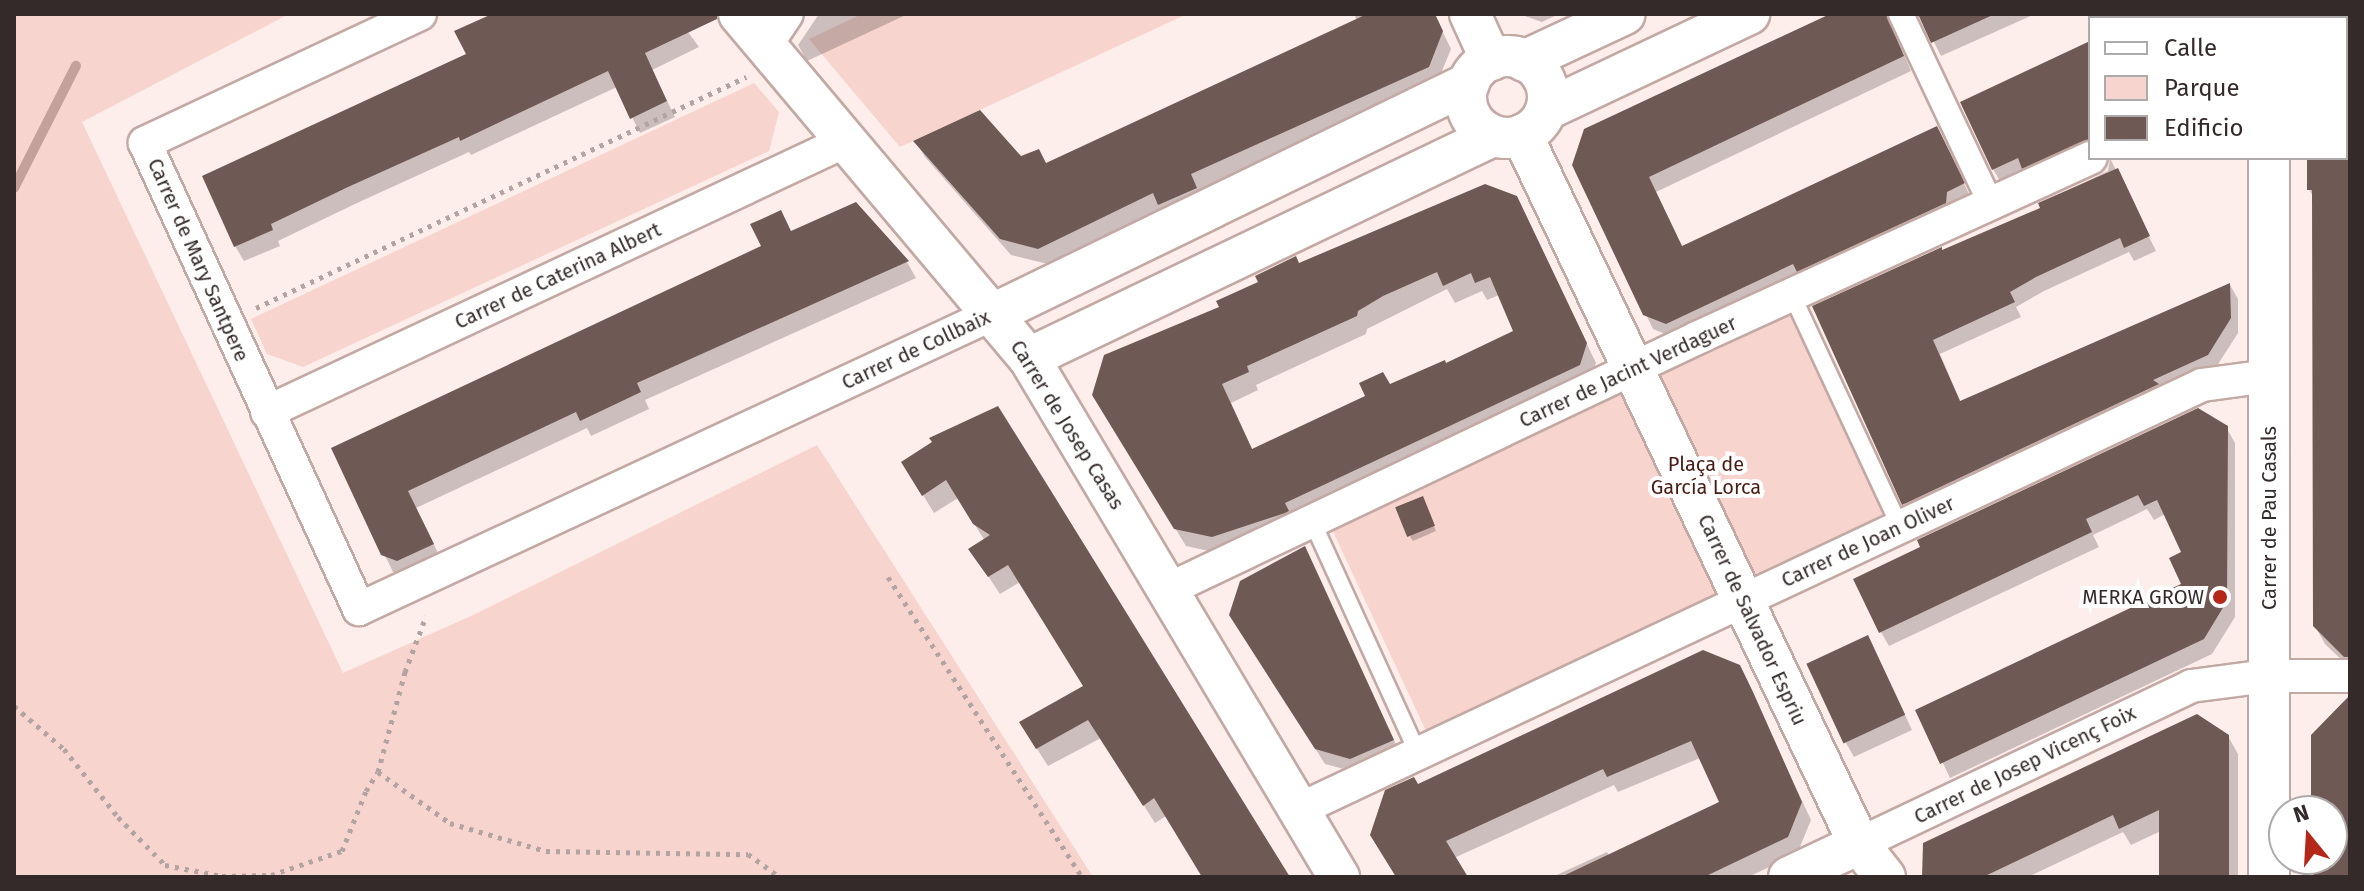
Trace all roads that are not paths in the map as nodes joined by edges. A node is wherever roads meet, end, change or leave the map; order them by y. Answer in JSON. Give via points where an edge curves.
{"nodes":[{"id":1,"x":420,"y":14,"type":"edge"},
{"id":2,"x":739,"y":14,"type":"edge"},
{"id":3,"x":1470,"y":14,"type":"edge"},
{"id":4,"x":1625,"y":14,"type":"edge"},
{"id":5,"x":1749,"y":14,"type":"edge"},
{"id":6,"x":1901,"y":14,"type":"edge"},
{"id":7,"x":778,"y":40,"type":"edge"},
{"id":8,"x":1495,"y":68,"type":"junction"},
{"id":9,"x":1520,"y":127,"type":"junction"},
{"id":10,"x":848,"y":140,"type":"junction"},
{"id":11,"x":2088,"y":159,"type":"edge"},
{"id":12,"x":2269,"y":160,"type":"edge"},
{"id":13,"x":1991,"y":204,"type":"junction"},
{"id":14,"x":1792,"y":295,"type":"junction"},
{"id":15,"x":995,"y":313,"type":"junction"},
{"id":16,"x":1029,"y":358,"type":"junction"},
{"id":17,"x":1632,"y":369,"type":"junction"},
{"id":18,"x":2269,"y":376,"type":"junction"},
{"id":19,"x":267,"y":412,"type":"junction"},
{"id":20,"x":1312,"y":521,"type":"junction"},
{"id":21,"x":1900,"y":527,"type":"junction"},
{"id":22,"x":1167,"y":590,"type":"junction"},
{"id":23,"x":1742,"y":601,"type":"junction"},
{"id":24,"x":359,"y":609,"type":"joint"},
{"id":25,"x":2268,"y":676,"type":"junction"},
{"id":26,"x":2350,"y":676,"type":"edge"},
{"id":27,"x":1418,"y":754,"type":"junction"},
{"id":28,"x":1298,"y":810,"type":"junction"},
{"id":29,"x":1859,"y":844,"type":"junction"},
{"id":30,"x":1339,"y":877,"type":"edge"},
{"id":31,"x":1789,"y":877,"type":"edge"},
{"id":32,"x":1885,"y":877,"type":"edge"},
{"id":33,"x":2269,"y":877,"type":"edge"}],
"edges":[{"from":1,"to":19,"type":"street","name":"Carrer de Mary Santpere","via":[[145,143]]},
{"from":2,"to":7,"type":"street","name":"Carrer de Josep Casas"},
{"from":3,"to":8,"type":"street"},
{"from":4,"to":8,"type":"street","name":"Carrer de Collbaix"},
{"from":5,"to":9,"type":"street"},
{"from":6,"to":13,"type":"street"},
{"from":7,"to":10,"type":"street","name":"Carrer de Josep Casas"},
{"from":8,"to":9,"type":"street","via":[[1537,69],[1545,81]]},
{"from":8,"to":9,"type":"street","via":[[1470,114],[1482,129]]},
{"from":8,"to":15,"type":"street","name":"Carrer de Collbaix"},
{"from":9,"to":16,"type":"street"},
{"from":9,"to":17,"type":"street","name":"Carrer de Salvador Espriu"},
{"from":10,"to":15,"type":"street","name":"Carrer de Josep Casas"},
{"from":10,"to":19,"type":"street","name":"Carrer de Caterina Albert"},
{"from":11,"to":13,"type":"street","name":"Carrer de Jacint Verdaguer"},
{"from":12,"to":18,"type":"street","name":"Carrer de Pau Casals"},
{"from":13,"to":14,"type":"street","name":"Carrer de Jacint Verdaguer"},
{"from":14,"to":17,"type":"street","name":"Carrer de Jacint Verdaguer"},
{"from":14,"to":21,"type":"lane"},
{"from":15,"to":16,"type":"street","name":"Carrer de Josep Casas"},
{"from":15,"to":24,"type":"street","name":"Carrer de Collbaix"},
{"from":16,"to":22,"type":"street","name":"Carrer de Josep Casas"},
{"from":17,"to":20,"type":"street","name":"Carrer de Jacint Verdaguer"},
{"from":17,"to":23,"type":"street","name":"Carrer de Salvador Espriu"},
{"from":18,"to":21,"type":"street","name":"Carrer de Joan Oliver","via":[[2202,385]]},
{"from":18,"to":25,"type":"street","name":"Carrer de Pau Casals"},
{"from":19,"to":24,"type":"street","name":"Carrer de Mary Santpere"},
{"from":20,"to":22,"type":"street","name":"Carrer de Jacint Verdaguer"},
{"from":20,"to":27,"type":"lane"},
{"from":21,"to":23,"type":"street","name":"Carrer de Joan Oliver"},
{"from":22,"to":28,"type":"street","name":"Carrer de Josep Casas"},
{"from":23,"to":27,"type":"street","name":"Carrer de Joan Oliver"},
{"from":23,"to":29,"type":"street","name":"Carrer de Salvador Espriu"},
{"from":25,"to":26,"type":"street","name":"Carrer de Josep Vicenç Foix"},
{"from":25,"to":29,"type":"street","name":"Carrer de Josep Vicenç Foix","via":[[2191,686]]},
{"from":25,"to":33,"type":"street","name":"Carrer de Pau Casals"},
{"from":27,"to":28,"type":"street","name":"Carrer de Joan Oliver"},
{"from":28,"to":30,"type":"street","name":"Carrer de Josep Casas"},
{"from":29,"to":31,"type":"street","name":"Carrer de Josep Vicenç Foix"},
{"from":29,"to":32,"type":"street","name":"Carrer de Salvador Espriu"}]}
